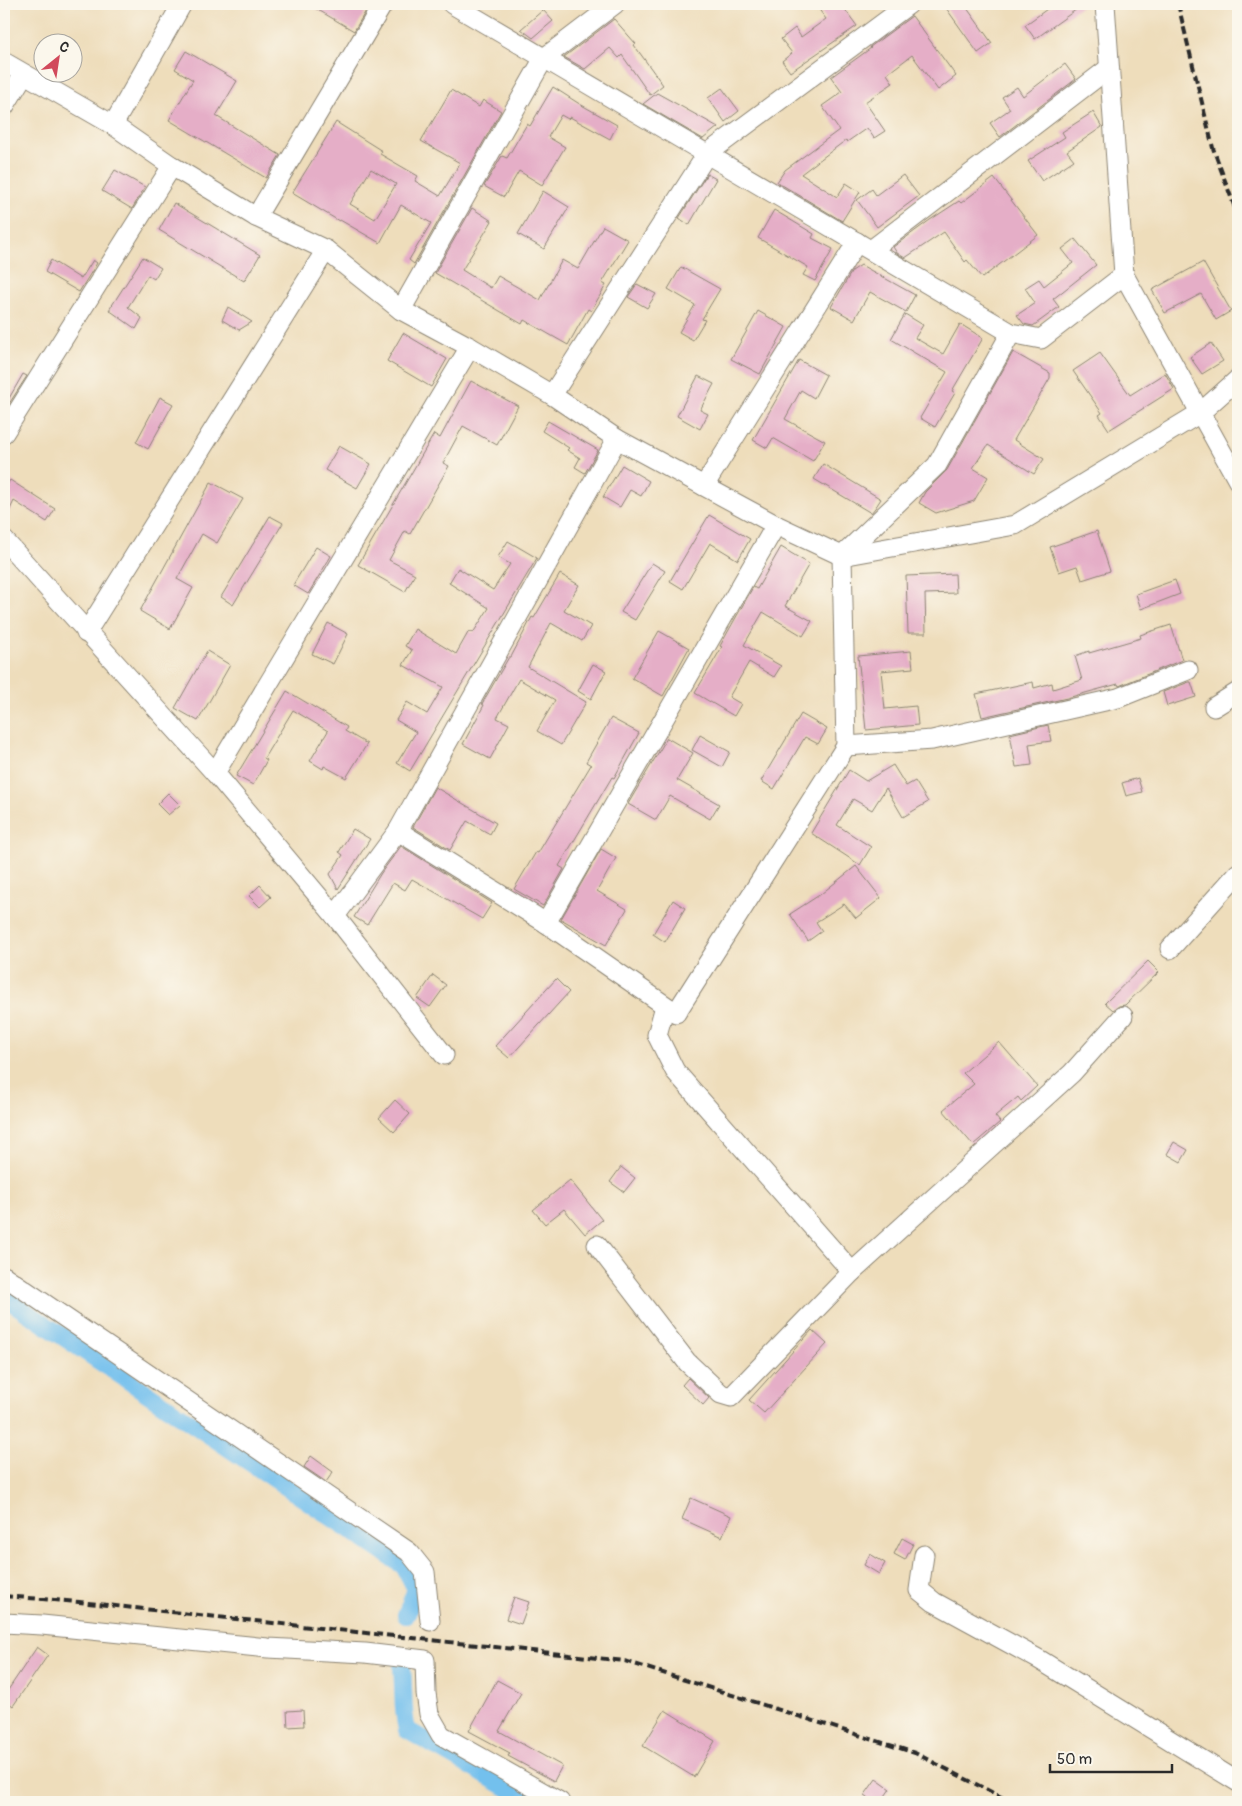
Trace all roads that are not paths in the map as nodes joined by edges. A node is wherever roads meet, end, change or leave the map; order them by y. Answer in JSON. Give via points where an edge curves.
{"nodes":[{"id":1,"x":182,"y":4,"type":"edge"},
{"id":2,"x":383,"y":4,"type":"edge"},
{"id":3,"x":452,"y":4,"type":"edge"},
{"id":4,"x":615,"y":4,"type":"edge"},
{"id":5,"x":909,"y":4,"type":"edge"},
{"id":6,"x":1105,"y":4,"type":"edge"},
{"id":7,"x":544,"y":58,"type":"junction"},
{"id":8,"x":4,"y":62,"type":"edge"},
{"id":9,"x":1110,"y":68,"type":"junction"},
{"id":10,"x":24,"y":74,"type":"junction"},
{"id":11,"x":4,"y":106,"type":"edge"},
{"id":12,"x":113,"y":125,"type":"junction"},
{"id":13,"x":707,"y":154,"type":"junction"},
{"id":14,"x":172,"y":166,"type":"junction"},
{"id":15,"x":256,"y":217,"type":"junction"},
{"id":16,"x":864,"y":246,"type":"junction"},
{"id":17,"x":326,"y":250,"type":"junction"},
{"id":18,"x":1124,"y":275,"type":"junction"},
{"id":19,"x":401,"y":310,"type":"junction"},
{"id":20,"x":1011,"y":333,"type":"junction"},
{"id":21,"x":470,"y":347,"type":"junction"},
{"id":22,"x":1238,"y":379,"type":"edge"},
{"id":23,"x":552,"y":394,"type":"junction"},
{"id":24,"x":1200,"y":412,"type":"junction"},
{"id":25,"x":4,"y":433,"type":"edge"},
{"id":26,"x":617,"y":439,"type":"junction"},
{"id":27,"x":1238,"y":481,"type":"edge"},
{"id":28,"x":704,"y":486,"type":"junction"},
{"id":29,"x":776,"y":525,"type":"junction"},
{"id":30,"x":4,"y":540,"type":"edge"},
{"id":31,"x":842,"y":556,"type":"junction"},
{"id":32,"x":86,"y":633,"type":"junction"},
{"id":33,"x":1188,"y":670,"type":"dead end"},
{"id":34,"x":1238,"y":692,"type":"edge"},
{"id":35,"x":1214,"y":707,"type":"dead end"},
{"id":36,"x":846,"y":746,"type":"junction"},
{"id":37,"x":215,"y":773,"type":"junction"},
{"id":38,"x":398,"y":831,"type":"junction"},
{"id":39,"x":1238,"y":873,"type":"edge"},
{"id":40,"x":334,"y":916,"type":"junction"},
{"id":41,"x":546,"y":923,"type":"junction"},
{"id":42,"x":1170,"y":949,"type":"dead end"},
{"id":43,"x":665,"y":1006,"type":"junction"},
{"id":44,"x":1123,"y":1016,"type":"dead end"},
{"id":45,"x":444,"y":1056,"type":"dead end"},
{"id":46,"x":597,"y":1245,"type":"dead end"},
{"id":47,"x":852,"y":1272,"type":"junction"},
{"id":48,"x":4,"y":1276,"type":"edge"},
{"id":49,"x":924,"y":1556,"type":"dead end"},
{"id":50,"x":430,"y":1621,"type":"dead end"},
{"id":51,"x":4,"y":1623,"type":"edge"},
{"id":52,"x":1238,"y":1782,"type":"edge"},
{"id":53,"x":560,"y":1802,"type":"edge"}],
"edges":[{"from":1,"to":12,"type":"street"},
{"from":2,"to":15,"type":"street"},
{"from":3,"to":7,"type":"street"},
{"from":4,"to":7,"type":"street"},
{"from":5,"to":13,"type":"street"},
{"from":6,"to":9,"type":"street"},
{"from":7,"to":13,"type":"street"},
{"from":7,"to":19,"type":"street"},
{"from":8,"to":10,"type":"street"},
{"from":9,"to":16,"type":"street"},
{"from":9,"to":18,"type":"street"},
{"from":10,"to":11,"type":"street"},
{"from":10,"to":12,"type":"street"},
{"from":12,"to":14,"type":"street"},
{"from":13,"to":16,"type":"street"},
{"from":13,"to":23,"type":"street"},
{"from":14,"to":15,"type":"street"},
{"from":14,"to":25,"type":"street"},
{"from":15,"to":17,"type":"street"},
{"from":16,"to":20,"type":"street"},
{"from":16,"to":28,"type":"street"},
{"from":17,"to":19,"type":"street"},
{"from":17,"to":32,"type":"street"},
{"from":18,"to":20,"type":"street","via":[[1041,339]]},
{"from":18,"to":24,"type":"street"},
{"from":19,"to":21,"type":"street"},
{"from":20,"to":31,"type":"street","via":[[937,465]]},
{"from":21,"to":23,"type":"street"},
{"from":21,"to":37,"type":"street"},
{"from":22,"to":24,"type":"street"},
{"from":23,"to":26,"type":"street"},
{"from":24,"to":27,"type":"street"},
{"from":24,"to":31,"type":"street","via":[[1015,525]]},
{"from":26,"to":28,"type":"street"},
{"from":26,"to":38,"type":"street"},
{"from":28,"to":29,"type":"street"},
{"from":29,"to":31,"type":"street"},
{"from":29,"to":41,"type":"street"},
{"from":30,"to":32,"type":"street"},
{"from":31,"to":36,"type":"street"},
{"from":32,"to":37,"type":"street"},
{"from":33,"to":36,"type":"street","via":[[1118,698],[932,740]]},
{"from":34,"to":35,"type":"street"},
{"from":36,"to":43,"type":"street","via":[[676,1014]]},
{"from":37,"to":40,"type":"street"},
{"from":38,"to":40,"type":"street"},
{"from":38,"to":41,"type":"street"},
{"from":39,"to":42,"type":"street"},
{"from":40,"to":45,"type":"street"},
{"from":41,"to":43,"type":"street"},
{"from":43,"to":47,"type":"street","via":[[657,1035],[675,1071]]},
{"from":44,"to":47,"type":"street","via":[[1072,1073]]},
{"from":46,"to":47,"type":"street","via":[[687,1362],[721,1394],[731,1397]]},
{"from":48,"to":50,"type":"street","via":[[409,1552],[426,1572]]},
{"from":49,"to":52,"type":"street","via":[[919,1590],[934,1602],[1040,1660]]},
{"from":51,"to":53,"type":"street","via":[[426,1660],[429,1714],[441,1735]]}]}
